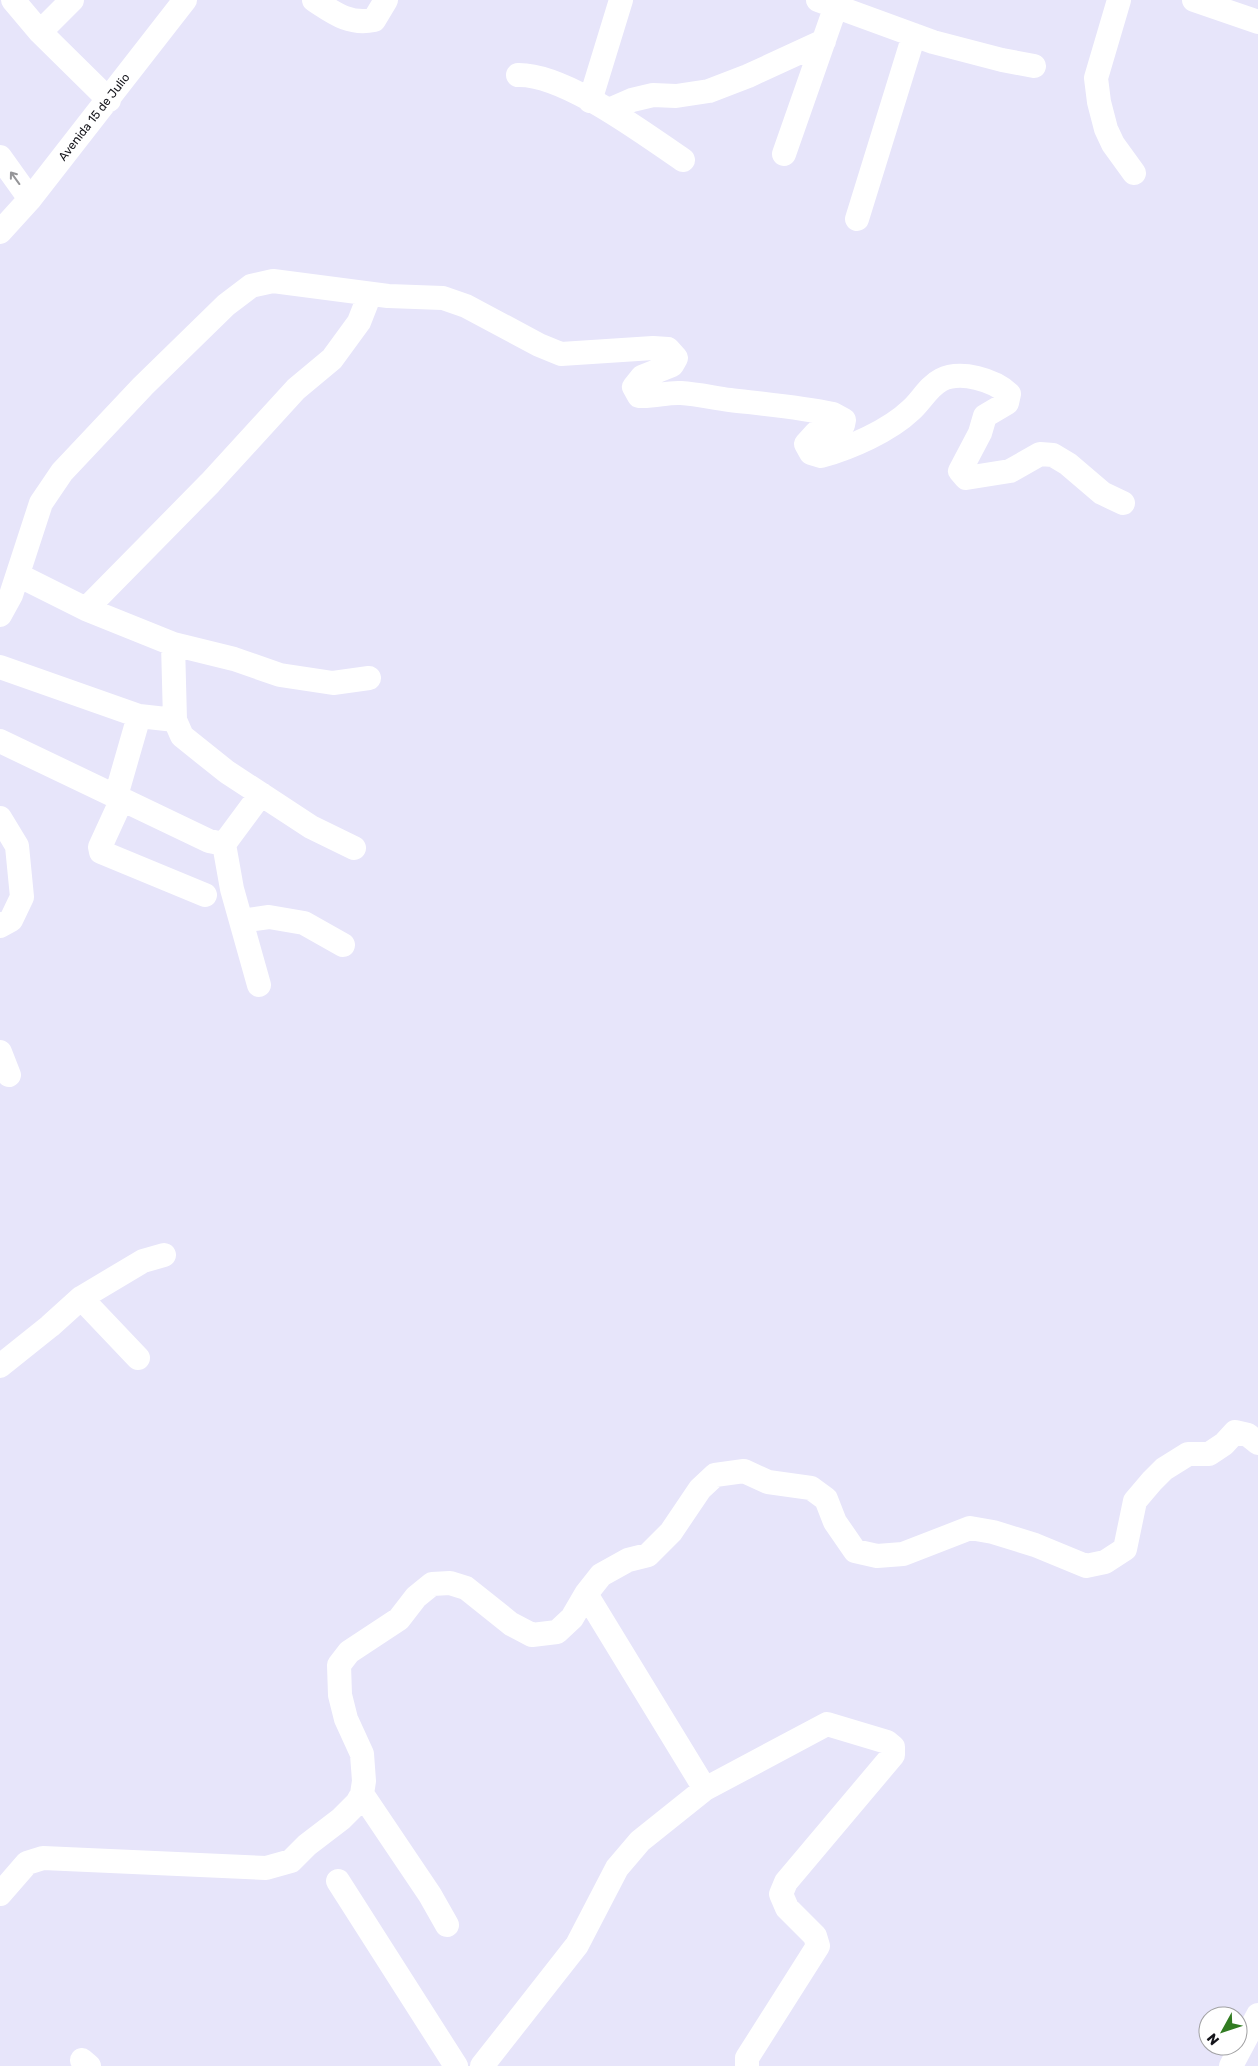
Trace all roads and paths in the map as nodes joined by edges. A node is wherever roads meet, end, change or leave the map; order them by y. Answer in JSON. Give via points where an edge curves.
{"nodes":[{"id":1,"x":13,"y":0,"type":"edge"},
{"id":2,"x":72,"y":0,"type":"edge"},
{"id":3,"x":314,"y":0,"type":"edge"},
{"id":4,"x":386,"y":0,"type":"edge"},
{"id":5,"x":622,"y":0,"type":"edge"},
{"id":6,"x":1118,"y":0,"type":"edge"},
{"id":7,"x":1194,"y":0,"type":"edge"},
{"id":8,"x":182,"y":2,"type":"edge"},
{"id":9,"x":831,"y":2,"type":"edge"},
{"id":10,"x":1258,"y":22,"type":"edge"},
{"id":11,"x":40,"y":32,"type":"junction"},
{"id":12,"x":914,"y":35,"type":"junction"},
{"id":13,"x":824,"y":41,"type":"junction"},
{"id":14,"x":1034,"y":66,"type":"dead end"},
{"id":15,"x":518,"y":75,"type":"dead end"},
{"id":16,"x":109,"y":100,"type":"junction"},
{"id":17,"x":600,"y":105,"type":"junction"},
{"id":18,"x":784,"y":154,"type":"dead end"},
{"id":19,"x":0,"y":157,"type":"edge"},
{"id":20,"x":683,"y":160,"type":"dead end"},
{"id":21,"x":1134,"y":173,"type":"dead end"},
{"id":22,"x":30,"y":199,"type":"junction"},
{"id":23,"x":857,"y":219,"type":"dead end"},
{"id":24,"x":0,"y":232,"type":"edge"},
{"id":25,"x":370,"y":294,"type":"junction"},
{"id":26,"x":1123,"y":503,"type":"dead end"},
{"id":27,"x":18,"y":575,"type":"junction"},
{"id":28,"x":86,"y":609,"type":"junction"},
{"id":29,"x":0,"y":615,"type":"edge"},
{"id":30,"x":173,"y":644,"type":"junction"},
{"id":31,"x":0,"y":668,"type":"edge"},
{"id":32,"x":369,"y":678,"type":"dead end"},
{"id":33,"x":138,"y":716,"type":"junction"},
{"id":34,"x":175,"y":720,"type":"junction"},
{"id":35,"x":0,"y":741,"type":"edge"},
{"id":36,"x":261,"y":794,"type":"junction"},
{"id":37,"x":119,"y":798,"type":"junction"},
{"id":38,"x":0,"y":818,"type":"edge"},
{"id":39,"x":224,"y":844,"type":"junction"},
{"id":40,"x":354,"y":848,"type":"dead end"},
{"id":41,"x":205,"y":895,"type":"dead end"},
{"id":42,"x":241,"y":921,"type":"junction"},
{"id":43,"x":0,"y":926,"type":"edge"},
{"id":44,"x":343,"y":945,"type":"dead end"},
{"id":45,"x":259,"y":985,"type":"dead end"},
{"id":46,"x":0,"y":1052,"type":"edge"},
{"id":47,"x":9,"y":1075,"type":"dead end"},
{"id":48,"x":164,"y":1255,"type":"dead end"},
{"id":49,"x":81,"y":1298,"type":"junction"},
{"id":50,"x":138,"y":1358,"type":"dead end"},
{"id":51,"x":0,"y":1366,"type":"edge"},
{"id":52,"x":1258,"y":1443,"type":"edge"},
{"id":53,"x":586,"y":1594,"type":"junction"},
{"id":54,"x":705,"y":1789,"type":"junction"},
{"id":55,"x":362,"y":1794,"type":"junction"},
{"id":56,"x":338,"y":1881,"type":"dead end"},
{"id":57,"x":0,"y":1894,"type":"edge"},
{"id":58,"x":448,"y":1925,"type":"dead end"},
{"id":59,"x":1258,"y":2015,"type":"edge"},
{"id":60,"x":456,"y":2066,"type":"edge"},
{"id":61,"x":482,"y":2066,"type":"edge"},
{"id":62,"x":746,"y":2066,"type":"edge"},
{"id":63,"x":1231,"y":2066,"type":"edge"}],
"edges":[{"from":1,"to":11,"type":"street"},
{"from":2,"to":11,"type":"street"},
{"from":3,"to":4,"type":"street","via":[[360,23],[374,20]]},
{"from":5,"to":17,"type":"street"},
{"from":6,"to":21,"type":"street","via":[[1096,78],[1106,130]]},
{"from":7,"to":10,"type":"street"},
{"from":8,"to":16,"type":"street","name":"Avenida 15 de Julio"},
{"from":9,"to":12,"type":"street"},
{"from":9,"to":13,"type":"street"},
{"from":11,"to":16,"type":"street"},
{"from":12,"to":14,"type":"street"},
{"from":12,"to":23,"type":"street"},
{"from":13,"to":17,"type":"street","via":[[709,91],[676,96],[653,95]]},
{"from":13,"to":18,"type":"street"},
{"from":15,"to":17,"type":"street","via":[[548,81]]},
{"from":16,"to":22,"type":"street","name":"Avenida 15 de Julio"},
{"from":17,"to":20,"type":"street"},
{"from":22,"to":19,"type":"street","one_way":true},
{"from":22,"to":24,"type":"street","name":"Avenida 15 de Julio"},
{"from":25,"to":26,"type":"street","via":[[443,298],[466,306],[561,354],[668,349],[676,358],[672,365],[642,377],[634,387],[639,396],[678,392],[702,394],[833,414],[844,420],[843,425],[816,433],[806,444],[811,453],[821,456],[866,440],[910,411],[941,380],[957,376],[982,379],[1009,394],[1007,403],[985,416],[960,471],[966,478],[1010,471],[1040,454],[1053,455],[1102,494]]},
{"from":25,"to":27,"type":"street","via":[[273,281],[251,286],[226,305],[62,472],[41,503]]},
{"from":25,"to":28,"type":"street","via":[[359,322],[332,359],[296,389],[210,483]]},
{"from":27,"to":28,"type":"street"},
{"from":27,"to":29,"type":"street"},
{"from":28,"to":30,"type":"street"},
{"from":30,"to":32,"type":"street","via":[[234,659],[280,675],[333,683]]},
{"from":30,"to":34,"type":"street"},
{"from":31,"to":33,"type":"street"},
{"from":33,"to":34,"type":"street"},
{"from":33,"to":37,"type":"street"},
{"from":34,"to":36,"type":"street","via":[[182,736]]},
{"from":35,"to":37,"type":"street"},
{"from":36,"to":39,"type":"street"},
{"from":36,"to":40,"type":"street","via":[[311,827]]},
{"from":37,"to":39,"type":"street","via":[[209,841]]},
{"from":37,"to":41,"type":"street","via":[[100,846],[101,852]]},
{"from":38,"to":43,"type":"street","via":[[17,846],[22,897],[11,920]]},
{"from":39,"to":42,"type":"street"},
{"from":42,"to":44,"type":"street","via":[[269,917],[304,923]]},
{"from":42,"to":45,"type":"street"},
{"from":46,"to":47,"type":"street"},
{"from":48,"to":49,"type":"street","via":[[143,1260]]},
{"from":49,"to":50,"type":"street"},
{"from":49,"to":51,"type":"street"},
{"from":52,"to":53,"type":"street","via":[[1248,1435],[1236,1432],[1210,1454],[1188,1454],[1164,1469],[1135,1501],[1125,1549],[1105,1562],[1086,1566],[1035,1545],[970,1528],[903,1554],[877,1556],[855,1551],[835,1522],[826,1498],[811,1488],[768,1482],[744,1471],[715,1475],[700,1489],[671,1532],[648,1554],[628,1560],[601,1575]]},
{"from":53,"to":54,"type":"street"},
{"from":53,"to":55,"type":"street","via":[[572,1618],[557,1632],[532,1635],[511,1624],[466,1588],[450,1583],[432,1584],[416,1597],[399,1619],[349,1652],[339,1665],[340,1695],[346,1719],[362,1754]]},
{"from":54,"to":61,"type":"street","via":[[640,1841],[617,1868],[577,1946]]},
{"from":54,"to":62,"type":"street","via":[[827,1724],[887,1742],[894,1755],[786,1882],[781,1894],[787,1908],[815,1936],[818,1946],[747,2058]]},
{"from":55,"to":57,"type":"street","via":[[357,1804],[340,1819],[290,1861],[282,1864],[266,1868],[43,1858],[27,1863]]},
{"from":55,"to":58,"type":"street"},
{"from":56,"to":60,"type":"street"},
{"from":59,"to":63,"type":"street"}]}
